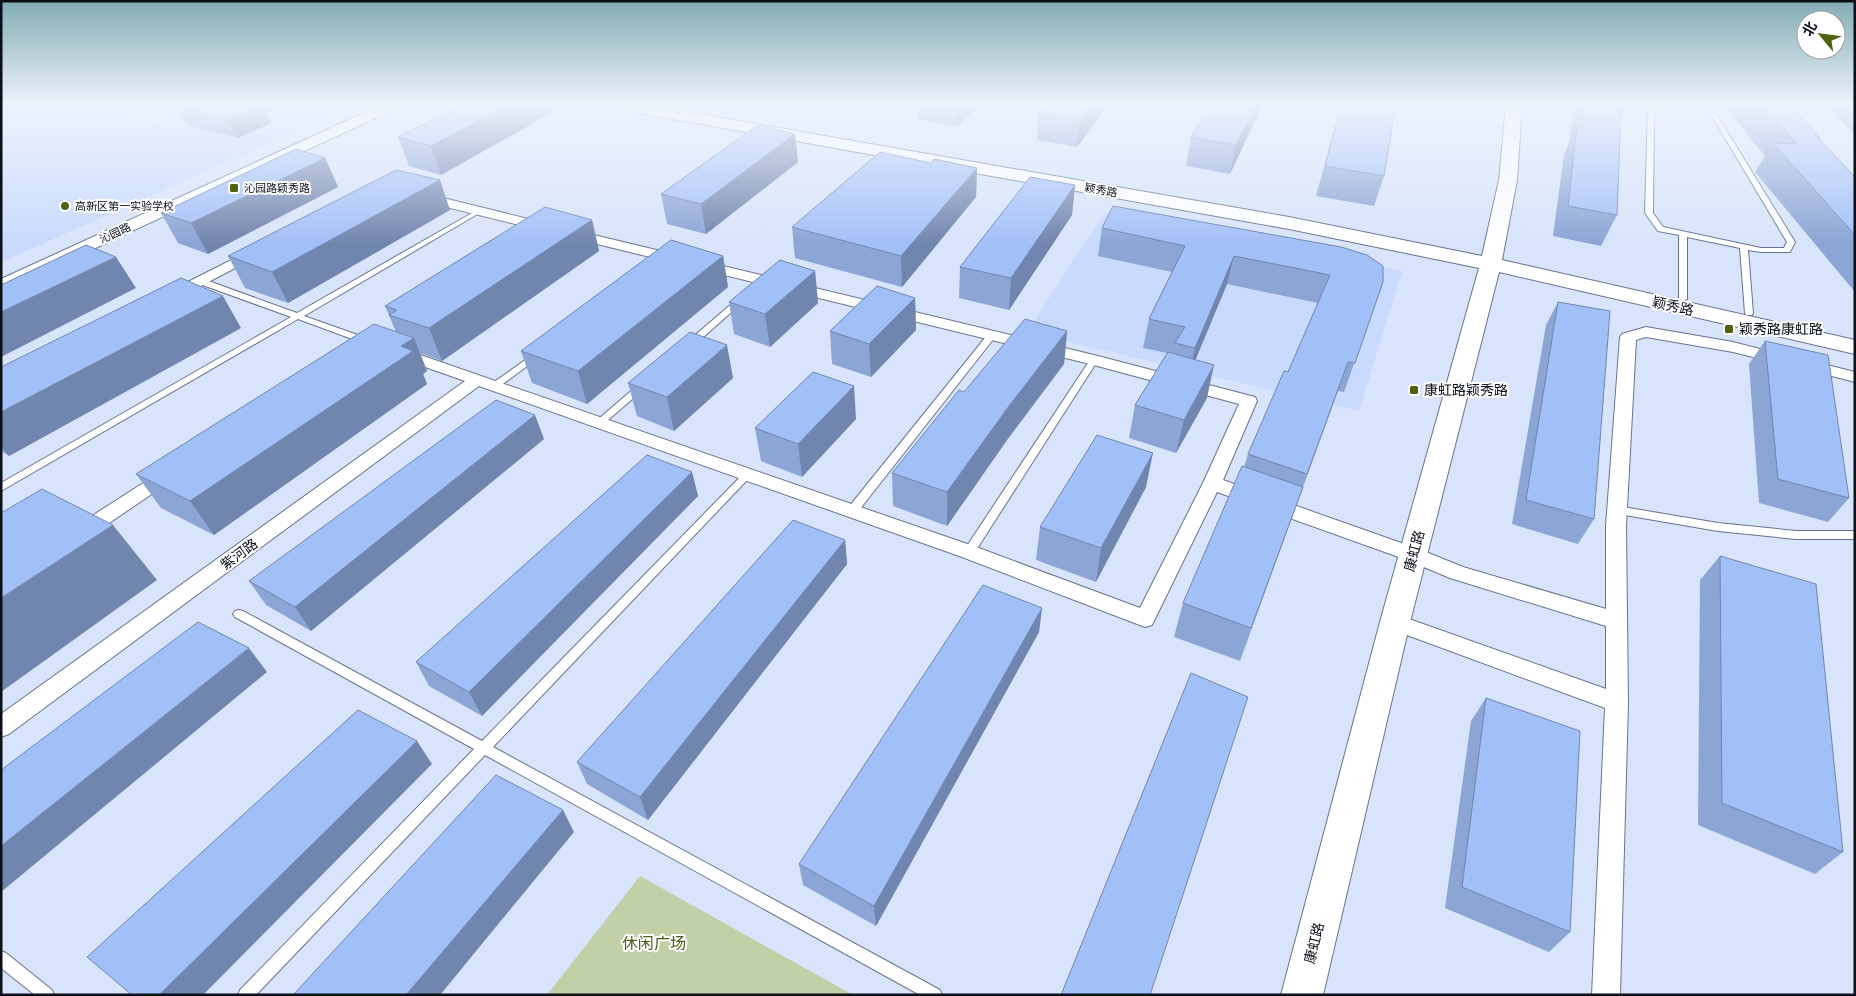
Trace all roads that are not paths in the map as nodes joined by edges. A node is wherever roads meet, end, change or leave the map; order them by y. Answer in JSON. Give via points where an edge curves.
{"nodes":[{"id":1,"x":292,"y":151,"type":"edge"},
{"id":2,"x":885,"y":151,"type":"edge"},
{"id":3,"x":1510,"y":151,"type":"edge"},
{"id":4,"x":1650,"y":151,"type":"edge"},
{"id":5,"x":1735,"y":151,"type":"edge"},
{"id":6,"x":407,"y":194,"type":"edge"},
{"id":7,"x":479,"y":211,"type":"junction"},
{"id":8,"x":1683,"y":233,"type":"junction"},
{"id":9,"x":268,"y":245,"type":"edge"},
{"id":10,"x":1744,"y":246,"type":"junction"},
{"id":11,"x":1491,"y":264,"type":"junction"},
{"id":12,"x":200,"y":281,"type":"junction"},
{"id":13,"x":1,"y":286,"type":"edge"},
{"id":14,"x":749,"y":293,"type":"edge"},
{"id":15,"x":1683,"y":299,"type":"junction"},
{"id":16,"x":157,"y":303,"type":"edge"},
{"id":17,"x":1749,"y":313,"type":"junction"},
{"id":18,"x":297,"y":316,"type":"junction"},
{"id":19,"x":992,"y":335,"type":"junction"},
{"id":20,"x":1855,"y":335,"type":"edge"},
{"id":21,"x":372,"y":343,"type":"junction"},
{"id":22,"x":1855,"y":347,"type":"edge"},
{"id":23,"x":541,"y":352,"type":"edge"},
{"id":24,"x":681,"y":352,"type":"edge"},
{"id":25,"x":355,"y":354,"type":"edge"},
{"id":26,"x":1094,"y":360,"type":"junction"},
{"id":27,"x":1855,"y":377,"type":"edge"},
{"id":28,"x":651,"y":378,"type":"edge"},
{"id":29,"x":485,"y":384,"type":"junction"},
{"id":30,"x":598,"y":424,"type":"junction"},
{"id":31,"x":182,"y":466,"type":"edge"},
{"id":32,"x":747,"y":475,"type":"junction"},
{"id":33,"x":1212,"y":483,"type":"junction"},
{"id":34,"x":1,"y":488,"type":"edge"},
{"id":35,"x":1617,"y":510,"type":"junction"},
{"id":36,"x":852,"y":511,"type":"junction"},
{"id":37,"x":1855,"y":535,"type":"edge"},
{"id":38,"x":67,"y":541,"type":"edge"},
{"id":39,"x":969,"y":552,"type":"junction"},
{"id":40,"x":1414,"y":555,"type":"junction"},
{"id":41,"x":239,"y":614,"type":"dead end"},
{"id":42,"x":1618,"y":621,"type":"junction"},
{"id":43,"x":1395,"y":622,"type":"junction"},
{"id":44,"x":1617,"y":702,"type":"junction"},
{"id":45,"x":1,"y":727,"type":"edge"},
{"id":46,"x":483,"y":748,"type":"junction"},
{"id":47,"x":1,"y":958,"type":"edge"},
{"id":48,"x":46,"y":995,"type":"edge"},
{"id":49,"x":245,"y":995,"type":"edge"},
{"id":50,"x":935,"y":995,"type":"edge"},
{"id":51,"x":1302,"y":995,"type":"edge"},
{"id":52,"x":1606,"y":995,"type":"edge"}],
"edges":[{"from":1,"to":13,"type":"street","name":"沁园路"},
{"from":2,"to":11,"type":"main road","name":"颖秀路","via":[[1289,223]]},
{"from":3,"to":11,"type":"main road","name":"康虹路","via":[[1508,180]]},
{"from":4,"to":8,"type":"lane","via":[[1649,213],[1661,229]]},
{"from":5,"to":10,"type":"lane","via":[[1791,242],[1787,250]]},
{"from":6,"to":7,"type":"street"},
{"from":7,"to":18,"type":"lane"},
{"from":7,"to":19,"type":"street","via":[[546,231],[760,284]]},
{"from":8,"to":10,"type":"lane"},
{"from":8,"to":15,"type":"lane"},
{"from":9,"to":12,"type":"street"},
{"from":10,"to":17,"type":"lane"},
{"from":11,"to":15,"type":"main road","name":"颖秀路","via":[[1580,277]]},
{"from":11,"to":22,"type":"main road","name":"颖秀路"},
{"from":11,"to":40,"type":"main road","name":"康虹路"},
{"from":12,"to":16,"type":"street"},
{"from":12,"to":18,"type":"lane"},
{"from":14,"to":24,"type":"lane"},
{"from":15,"to":17,"type":"main road","name":"颖秀路"},
{"from":17,"to":20,"type":"main road","name":"颖秀路"},
{"from":18,"to":21,"type":"lane"},
{"from":18,"to":34,"type":"lane"},
{"from":19,"to":26,"type":"street"},
{"from":19,"to":36,"type":"lane"},
{"from":21,"to":25,"type":"street"},
{"from":21,"to":29,"type":"street"},
{"from":23,"to":29,"type":"lane"},
{"from":26,"to":33,"type":"street","via":[[1249,400]]},
{"from":26,"to":39,"type":"lane"},
{"from":27,"to":35,"type":"street","via":[[1733,347],[1646,332],[1628,337]]},
{"from":28,"to":30,"type":"lane"},
{"from":29,"to":30,"type":"street"},
{"from":29,"to":45,"type":"street","name":"紫河路"},
{"from":30,"to":32,"type":"street"},
{"from":31,"to":38,"type":"street"},
{"from":32,"to":36,"type":"street"},
{"from":32,"to":46,"type":"lane"},
{"from":33,"to":39,"type":"street","via":[[1145,619]]},
{"from":33,"to":40,"type":"street"},
{"from":35,"to":37,"type":"lane","via":[[1718,527],[1796,535]]},
{"from":35,"to":42,"type":"street"},
{"from":36,"to":39,"type":"street"},
{"from":40,"to":42,"type":"street","via":[[1457,573]]},
{"from":40,"to":43,"type":"main road","name":"康虹路"},
{"from":41,"to":46,"type":"lane"},
{"from":42,"to":44,"type":"street"},
{"from":43,"to":44,"type":"street"},
{"from":43,"to":51,"type":"main road","name":"康虹路"},
{"from":44,"to":52,"type":"street"},
{"from":46,"to":49,"type":"lane"},
{"from":46,"to":50,"type":"lane"},
{"from":47,"to":48,"type":"lane"}]}
